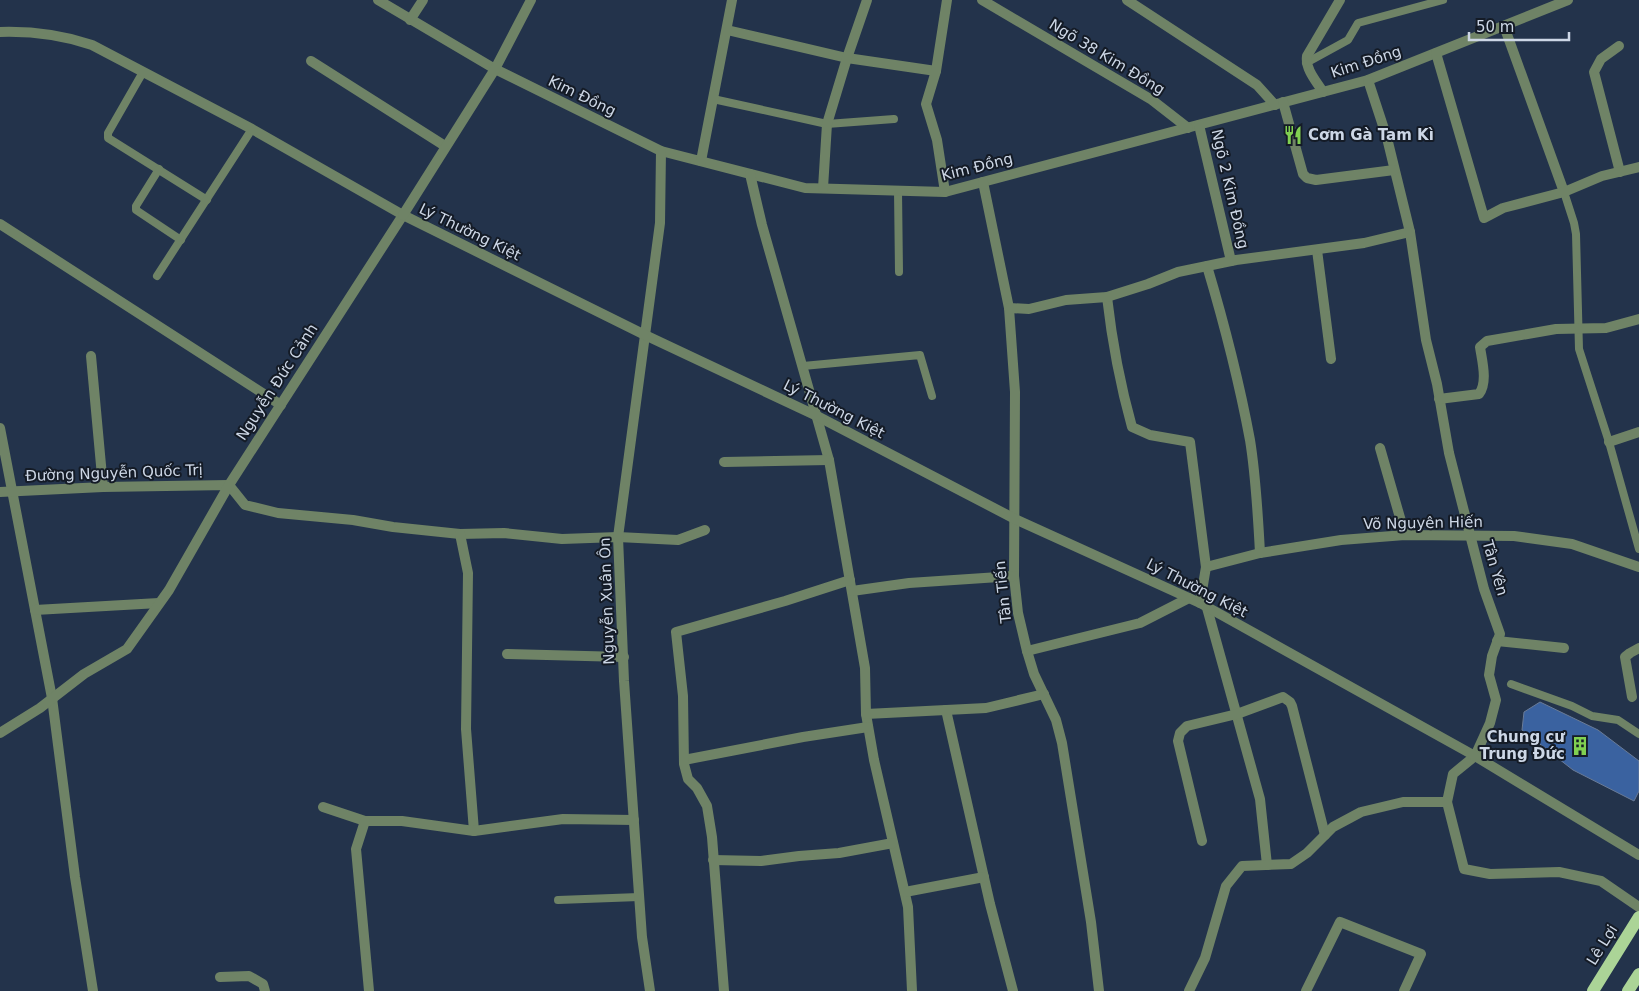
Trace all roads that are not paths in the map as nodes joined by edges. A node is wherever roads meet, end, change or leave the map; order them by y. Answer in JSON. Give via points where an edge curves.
{"nodes":[{"id":1,"x":378,"y":0,"type":"edge"},
{"id":2,"x":423,"y":0,"type":"edge"},
{"id":3,"x":531,"y":0,"type":"edge"},
{"id":4,"x":732,"y":0,"type":"edge"},
{"id":5,"x":867,"y":0,"type":"edge"},
{"id":6,"x":947,"y":0,"type":"edge"},
{"id":7,"x":982,"y":0,"type":"edge"},
{"id":8,"x":1128,"y":0,"type":"edge"},
{"id":9,"x":1340,"y":0,"type":"edge"},
{"id":10,"x":1443,"y":0,"type":"edge"},
{"id":11,"x":1568,"y":0,"type":"edge"},
{"id":12,"x":410,"y":20,"type":"junction"},
{"id":13,"x":1504,"y":26,"type":"junction"},
{"id":14,"x":726,"y":30,"type":"junction"},
{"id":15,"x":0,"y":32,"type":"edge"},
{"id":16,"x":1618,"y":46,"type":"dead end"},
{"id":17,"x":1436,"y":53,"type":"junction"},
{"id":18,"x":847,"y":58,"type":"junction"},
{"id":19,"x":311,"y":61,"type":"dead end"},
{"id":20,"x":1306,"y":63,"type":"junction"},
{"id":21,"x":495,"y":69,"type":"junction"},
{"id":22,"x":936,"y":71,"type":"junction"},
{"id":23,"x":143,"y":72,"type":"junction"},
{"id":24,"x":1368,"y":80,"type":"junction"},
{"id":25,"x":1323,"y":92,"type":"junction"},
{"id":26,"x":713,"y":99,"type":"junction"},
{"id":27,"x":1279,"y":104,"type":"junction"},
{"id":28,"x":894,"y":119,"type":"dead end"},
{"id":29,"x":827,"y":124,"type":"junction"},
{"id":30,"x":1199,"y":125,"type":"junction"},
{"id":31,"x":1188,"y":128,"type":"junction"},
{"id":32,"x":252,"y":129,"type":"junction"},
{"id":33,"x":446,"y":146,"type":"junction"},
{"id":34,"x":661,"y":152,"type":"junction"},
{"id":35,"x":701,"y":161,"type":"junction"},
{"id":36,"x":1639,"y":167,"type":"edge"},
{"id":37,"x":159,"y":169,"type":"junction"},
{"id":38,"x":1394,"y":170,"type":"junction"},
{"id":39,"x":1620,"y":172,"type":"junction"},
{"id":40,"x":750,"y":174,"type":"junction"},
{"id":41,"x":983,"y":182,"type":"junction"},
{"id":42,"x":822,"y":188,"type":"junction"},
{"id":43,"x":898,"y":191,"type":"junction"},
{"id":44,"x":944,"y":192,"type":"junction"},
{"id":45,"x":1564,"y":192,"type":"junction"},
{"id":46,"x":207,"y":200,"type":"junction"},
{"id":47,"x":403,"y":215,"type":"junction"},
{"id":48,"x":0,"y":224,"type":"edge"},
{"id":49,"x":1410,"y":232,"type":"junction"},
{"id":50,"x":180,"y":240,"type":"junction"},
{"id":51,"x":1317,"y":250,"type":"junction"},
{"id":52,"x":1231,"y":261,"type":"junction"},
{"id":53,"x":1207,"y":266,"type":"junction"},
{"id":54,"x":900,"y":272,"type":"dead end"},
{"id":55,"x":157,"y":276,"type":"dead end"},
{"id":56,"x":1107,"y":297,"type":"junction"},
{"id":57,"x":1009,"y":308,"type":"junction"},
{"id":58,"x":1639,"y":319,"type":"edge"},
{"id":59,"x":1579,"y":328,"type":"junction"},
{"id":60,"x":645,"y":334,"type":"junction"},
{"id":61,"x":91,"y":356,"type":"dead end"},
{"id":62,"x":1331,"y":358,"type":"dead end"},
{"id":63,"x":803,"y":366,"type":"junction"},
{"id":64,"x":932,"y":396,"type":"dead end"},
{"id":65,"x":1440,"y":399,"type":"junction"},
{"id":66,"x":281,"y":404,"type":"junction"},
{"id":67,"x":817,"y":416,"type":"junction"},
{"id":68,"x":0,"y":428,"type":"edge"},
{"id":69,"x":1639,"y":432,"type":"edge"},
{"id":70,"x":1609,"y":442,"type":"junction"},
{"id":71,"x":1380,"y":448,"type":"dead end"},
{"id":72,"x":829,"y":460,"type":"junction"},
{"id":73,"x":724,"y":462,"type":"dead end"},
{"id":74,"x":229,"y":485,"type":"junction"},
{"id":75,"x":103,"y":487,"type":"junction"},
{"id":76,"x":0,"y":492,"type":"edge"},
{"id":77,"x":11,"y":492,"type":"junction"},
{"id":78,"x":1015,"y":520,"type":"junction"},
{"id":79,"x":704,"y":530,"type":"dead end"},
{"id":80,"x":460,"y":534,"type":"junction"},
{"id":81,"x":1405,"y":535,"type":"junction"},
{"id":82,"x":1470,"y":536,"type":"junction"},
{"id":83,"x":618,"y":537,"type":"junction"},
{"id":84,"x":1639,"y":549,"type":"edge"},
{"id":85,"x":1260,"y":553,"type":"junction"},
{"id":86,"x":1206,"y":567,"type":"junction"},
{"id":87,"x":1639,"y":568,"type":"edge"},
{"id":88,"x":1014,"y":576,"type":"junction"},
{"id":89,"x":850,"y":580,"type":"junction"},
{"id":90,"x":852,"y":591,"type":"junction"},
{"id":91,"x":1189,"y":598,"type":"junction"},
{"id":92,"x":159,"y":603,"type":"junction"},
{"id":93,"x":1204,"y":606,"type":"junction"},
{"id":94,"x":35,"y":610,"type":"junction"},
{"id":95,"x":1497,"y":642,"type":"junction"},
{"id":96,"x":1564,"y":648,"type":"dead end"},
{"id":97,"x":1639,"y":648,"type":"edge"},
{"id":98,"x":1026,"y":651,"type":"junction"},
{"id":99,"x":507,"y":654,"type":"dead end"},
{"id":100,"x":624,"y":657,"type":"junction"},
{"id":101,"x":1511,"y":684,"type":"dead end"},
{"id":102,"x":1044,"y":694,"type":"junction"},
{"id":103,"x":1632,"y":697,"type":"dead end"},
{"id":104,"x":52,"y":698,"type":"junction"},
{"id":105,"x":946,"y":710,"type":"junction"},
{"id":106,"x":866,"y":714,"type":"junction"},
{"id":107,"x":1237,"y":714,"type":"junction"},
{"id":108,"x":868,"y":727,"type":"junction"},
{"id":109,"x":0,"y":733,"type":"edge"},
{"id":110,"x":1639,"y":734,"type":"edge"},
{"id":111,"x":1474,"y":756,"type":"junction"},
{"id":112,"x":684,"y":760,"type":"junction"},
{"id":113,"x":1447,"y":802,"type":"junction"},
{"id":114,"x":323,"y":807,"type":"dead end"},
{"id":115,"x":634,"y":820,"type":"junction"},
{"id":116,"x":366,"y":821,"type":"junction"},
{"id":117,"x":474,"y":831,"type":"junction"},
{"id":118,"x":1325,"y":835,"type":"junction"},
{"id":119,"x":1202,"y":841,"type":"dead end"},
{"id":120,"x":893,"y":842,"type":"junction"},
{"id":121,"x":1639,"y":855,"type":"edge"},
{"id":122,"x":714,"y":860,"type":"junction"},
{"id":123,"x":1267,"y":865,"type":"junction"},
{"id":124,"x":984,"y":877,"type":"junction"},
{"id":125,"x":904,"y":892,"type":"junction"},
{"id":126,"x":640,"y":897,"type":"junction"},
{"id":127,"x":558,"y":900,"type":"dead end"},
{"id":128,"x":1639,"y":907,"type":"edge"},
{"id":129,"x":1639,"y":917,"type":"edge"},
{"id":130,"x":1639,"y":974,"type":"edge"},
{"id":131,"x":220,"y":977,"type":"dead end"},
{"id":132,"x":93,"y":991,"type":"edge"},
{"id":133,"x":265,"y":991,"type":"edge"},
{"id":134,"x":369,"y":991,"type":"edge"},
{"id":135,"x":650,"y":991,"type":"edge"},
{"id":136,"x":724,"y":991,"type":"edge"},
{"id":137,"x":912,"y":991,"type":"edge"},
{"id":138,"x":1013,"y":991,"type":"edge"},
{"id":139,"x":1099,"y":991,"type":"edge"},
{"id":140,"x":1189,"y":991,"type":"edge"},
{"id":141,"x":1306,"y":991,"type":"edge"},
{"id":142,"x":1404,"y":991,"type":"edge"},
{"id":143,"x":1593,"y":991,"type":"edge"},
{"id":144,"x":1628,"y":991,"type":"edge"}],
"edges":[{"from":1,"to":12,"type":"street","name":"Kim Đồng"},
{"from":2,"to":12,"type":"street"},
{"from":3,"to":21,"type":"street","name":"Nguyễn Đức Cảnh"},
{"from":4,"to":14,"type":"street"},
{"from":5,"to":18,"type":"street"},
{"from":6,"to":22,"type":"street"},
{"from":7,"to":31,"type":"street","name":"Ngõ 38 Kim Đồng","via":[[1152,100]]},
{"from":8,"to":27,"type":"street","via":[[1257,85]]},
{"from":9,"to":20,"type":"street","via":[[1310,48]]},
{"from":10,"to":20,"type":"lane","via":[[1358,23],[1348,40]]},
{"from":11,"to":13,"type":"street","name":"Kim Đồng"},
{"from":12,"to":21,"type":"street","name":"Kim Đồng"},
{"from":13,"to":17,"type":"street","name":"Kim Đồng"},
{"from":13,"to":45,"type":"street"},
{"from":14,"to":18,"type":"street"},
{"from":14,"to":26,"type":"street"},
{"from":15,"to":23,"type":"street","name":"Lý Thường Kiệt","via":[[71,38],[92,45]]},
{"from":16,"to":39,"type":"street","via":[[1601,59],[1594,72]]},
{"from":17,"to":24,"type":"street","name":"Kim Đồng"},
{"from":17,"to":45,"type":"street","via":[[1484,218],[1503,208]]},
{"from":18,"to":22,"type":"street"},
{"from":18,"to":29,"type":"street"},
{"from":19,"to":33,"type":"street"},
{"from":20,"to":25,"type":"street"},
{"from":21,"to":33,"type":"street","name":"Nguyễn Đức Cảnh"},
{"from":21,"to":34,"type":"street","name":"Kim Đồng"},
{"from":22,"to":44,"type":"street","via":[[926,104],[937,140]]},
{"from":23,"to":32,"type":"street","name":"Lý Thường Kiệt"},
{"from":23,"to":37,"type":"lane","via":[[108,135],[110,140]]},
{"from":24,"to":25,"type":"street","name":"Kim Đồng"},
{"from":24,"to":38,"type":"street","name":"Tân Yên"},
{"from":25,"to":27,"type":"street","name":"Kim Đồng"},
{"from":26,"to":29,"type":"lane"},
{"from":26,"to":35,"type":"street"},
{"from":27,"to":30,"type":"street","name":"Kim Đồng"},
{"from":27,"to":38,"type":"street","via":[[1307,178],[1316,180]]},
{"from":28,"to":29,"type":"lane"},
{"from":29,"to":42,"type":"street"},
{"from":30,"to":31,"type":"street","name":"Kim Đồng"},
{"from":30,"to":52,"type":"street","name":"Ngõ 2 Kim Đồng"},
{"from":31,"to":41,"type":"street","name":"Kim Đồng"},
{"from":32,"to":46,"type":"lane"},
{"from":32,"to":47,"type":"street","name":"Lý Thường Kiệt"},
{"from":33,"to":47,"type":"street","name":"Nguyễn Đức Cảnh"},
{"from":34,"to":35,"type":"street","name":"Kim Đồng"},
{"from":34,"to":60,"type":"street","name":"Nguyễn Xuân Ôn","via":[[660,223]]},
{"from":35,"to":40,"type":"street","name":"Kim Đồng"},
{"from":36,"to":39,"type":"street"},
{"from":37,"to":46,"type":"lane"},
{"from":37,"to":50,"type":"lane","via":[[136,210]]},
{"from":38,"to":49,"type":"street","name":"Tân Yên"},
{"from":39,"to":45,"type":"street"},
{"from":40,"to":42,"type":"street","name":"Kim Đồng","via":[[805,188]]},
{"from":40,"to":63,"type":"street"},
{"from":41,"to":44,"type":"street","name":"Kim Đồng"},
{"from":41,"to":57,"type":"street","name":"Tân Tiến"},
{"from":42,"to":43,"type":"street","name":"Kim Đồng"},
{"from":43,"to":44,"type":"street","name":"Kim Đồng"},
{"from":43,"to":54,"type":"lane"},
{"from":45,"to":59,"type":"lane","via":[[1576,234]]},
{"from":46,"to":50,"type":"lane"},
{"from":47,"to":60,"type":"street","name":"Lý Thường Kiệt"},
{"from":47,"to":66,"type":"street","name":"Nguyễn Đức Cảnh"},
{"from":48,"to":66,"type":"street"},
{"from":49,"to":51,"type":"street"},
{"from":49,"to":65,"type":"street","name":"Tân Yên","via":[[1426,340]]},
{"from":50,"to":55,"type":"lane"},
{"from":51,"to":52,"type":"street"},
{"from":51,"to":62,"type":"street"},
{"from":52,"to":53,"type":"street"},
{"from":53,"to":56,"type":"street","via":[[1178,272]]},
{"from":53,"to":85,"type":"street","via":[[1250,441]]},
{"from":56,"to":57,"type":"street","via":[[1066,300],[1029,309]]},
{"from":56,"to":86,"type":"street","via":[[1120,384],[1132,427],[1150,436],[1190,442]]},
{"from":57,"to":78,"type":"street","name":"Tân Tiến","via":[[1015,392]]},
{"from":58,"to":59,"type":"street","via":[[1606,328]]},
{"from":59,"to":65,"type":"street","via":[[1487,341],[1480,347],[1484,380],[1481,392]]},
{"from":59,"to":70,"type":"lane","via":[[1579,349]]},
{"from":60,"to":67,"type":"street","name":"Lý Thường Kiệt"},
{"from":60,"to":83,"type":"street","name":"Nguyễn Xuân Ôn"},
{"from":61,"to":75,"type":"street"},
{"from":63,"to":64,"type":"lane","via":[[920,355]]},
{"from":63,"to":67,"type":"street"},
{"from":65,"to":82,"type":"street","name":"Tân Yên","via":[[1449,453]]},
{"from":66,"to":74,"type":"street","name":"Nguyễn Đức Cảnh"},
{"from":67,"to":72,"type":"street"},
{"from":67,"to":78,"type":"street","name":"Lý Thường Kiệt"},
{"from":68,"to":77,"type":"street"},
{"from":69,"to":70,"type":"street"},
{"from":70,"to":84,"type":"lane"},
{"from":71,"to":81,"type":"street"},
{"from":72,"to":73,"type":"street"},
{"from":72,"to":89,"type":"street"},
{"from":74,"to":75,"type":"street","name":"Đường Nguyễn Quốc Trị"},
{"from":74,"to":80,"type":"street","via":[[245,504],[278,513]]},
{"from":74,"to":92,"type":"street","name":"Nguyễn Đức Cảnh"},
{"from":75,"to":77,"type":"street","name":"Đường Nguyễn Quốc Trị"},
{"from":76,"to":77,"type":"street","name":"Đường Nguyễn Quốc Trị"},
{"from":77,"to":94,"type":"street"},
{"from":78,"to":88,"type":"street","name":"Tân Tiến"},
{"from":78,"to":91,"type":"street","name":"Lý Thường Kiệt"},
{"from":79,"to":83,"type":"street","via":[[678,540]]},
{"from":80,"to":83,"type":"street","via":[[504,533],[562,539]]},
{"from":80,"to":117,"type":"street","via":[[468,573],[466,729]]},
{"from":81,"to":82,"type":"street","name":"Võ Nguyên Hiến"},
{"from":81,"to":85,"type":"street","name":"Võ Nguyên Hiến","via":[[1341,540]]},
{"from":82,"to":87,"type":"street","name":"Võ Nguyên Hiến","via":[[1514,536],[1572,544]]},
{"from":82,"to":95,"type":"street","name":"Tân Yên","via":[[1500,634]]},
{"from":83,"to":100,"type":"street","name":"Nguyễn Xuân Ôn"},
{"from":85,"to":86,"type":"street","name":"Võ Nguyên Hiến"},
{"from":86,"to":93,"type":"street"},
{"from":88,"to":90,"type":"street","via":[[909,582]]},
{"from":88,"to":98,"type":"street","name":"Tân Tiến"},
{"from":89,"to":90,"type":"street"},
{"from":89,"to":112,"type":"street","via":[[676,632],[683,696]]},
{"from":90,"to":106,"type":"street","via":[[865,668]]},
{"from":91,"to":93,"type":"street","name":"Lý Thường Kiệt"},
{"from":91,"to":98,"type":"street","via":[[1140,623]]},
{"from":92,"to":94,"type":"street"},
{"from":92,"to":104,"type":"street","name":"Nguyễn Đức Cảnh","via":[[127,649],[84,674]]},
{"from":93,"to":107,"type":"street"},
{"from":93,"to":111,"type":"street","name":"Lý Thường Kiệt"},
{"from":94,"to":104,"type":"street"},
{"from":95,"to":96,"type":"street"},
{"from":95,"to":111,"type":"street","name":"Tân Yên","via":[[1489,675],[1496,700],[1490,723]]},
{"from":97,"to":103,"type":"street","via":[[1625,657]]},
{"from":98,"to":102,"type":"street","name":"Tân Tiến"},
{"from":99,"to":100,"type":"street"},
{"from":100,"to":115,"type":"street","name":"Nguyễn Xuân Ôn"},
{"from":101,"to":110,"type":"lane","via":[[1592,716],[1618,720]]},
{"from":102,"to":105,"type":"street","via":[[986,708]]},
{"from":102,"to":139,"type":"street","name":"Tân Tiến","via":[[1056,720],[1066,768]]},
{"from":104,"to":109,"type":"street","name":"Nguyễn Đức Cảnh"},
{"from":104,"to":132,"type":"street","via":[[74,877]]},
{"from":105,"to":106,"type":"street"},
{"from":105,"to":124,"type":"street"},
{"from":106,"to":108,"type":"street"},
{"from":107,"to":118,"type":"street","via":[[1280,698],[1290,702]]},
{"from":107,"to":119,"type":"street","via":[[1187,726],[1178,736]]},
{"from":107,"to":123,"type":"street","via":[[1260,799]]},
{"from":108,"to":112,"type":"street"},
{"from":108,"to":120,"type":"street"},
{"from":111,"to":113,"type":"street","name":"Tân Yên","via":[[1453,774]]},
{"from":111,"to":121,"type":"street","name":"Lý Thường Kiệt"},
{"from":112,"to":122,"type":"street","via":[[688,779],[707,806]]},
{"from":113,"to":118,"type":"street","via":[[1403,802],[1361,812]]},
{"from":113,"to":128,"type":"street","name":"Tân Yên","via":[[1464,869],[1490,874],[1559,872],[1601,881]]},
{"from":114,"to":116,"type":"street"},
{"from":115,"to":117,"type":"street","via":[[563,819]]},
{"from":115,"to":126,"type":"street","name":"Nguyễn Xuân Ôn"},
{"from":116,"to":117,"type":"street","via":[[402,821]]},
{"from":116,"to":134,"type":"street","via":[[356,849]]},
{"from":118,"to":123,"type":"street","via":[[1291,864]]},
{"from":120,"to":122,"type":"street","via":[[839,854],[761,861]]},
{"from":120,"to":125,"type":"street"},
{"from":122,"to":136,"type":"street"},
{"from":123,"to":140,"type":"street","via":[[1242,866],[1226,886],[1205,958]]},
{"from":124,"to":125,"type":"street"},
{"from":124,"to":138,"type":"street"},
{"from":125,"to":137,"type":"street","via":[[908,907]]},
{"from":126,"to":127,"type":"lane"},
{"from":126,"to":135,"type":"street","name":"Nguyễn Xuân Ôn"},
{"from":129,"to":143,"type":"main road","name":"Lê Lợi"},
{"from":130,"to":144,"type":"main road"},
{"from":131,"to":133,"type":"street","via":[[250,976],[263,984]]},
{"from":141,"to":142,"type":"street","via":[[1340,922],[1421,954]]}]}
